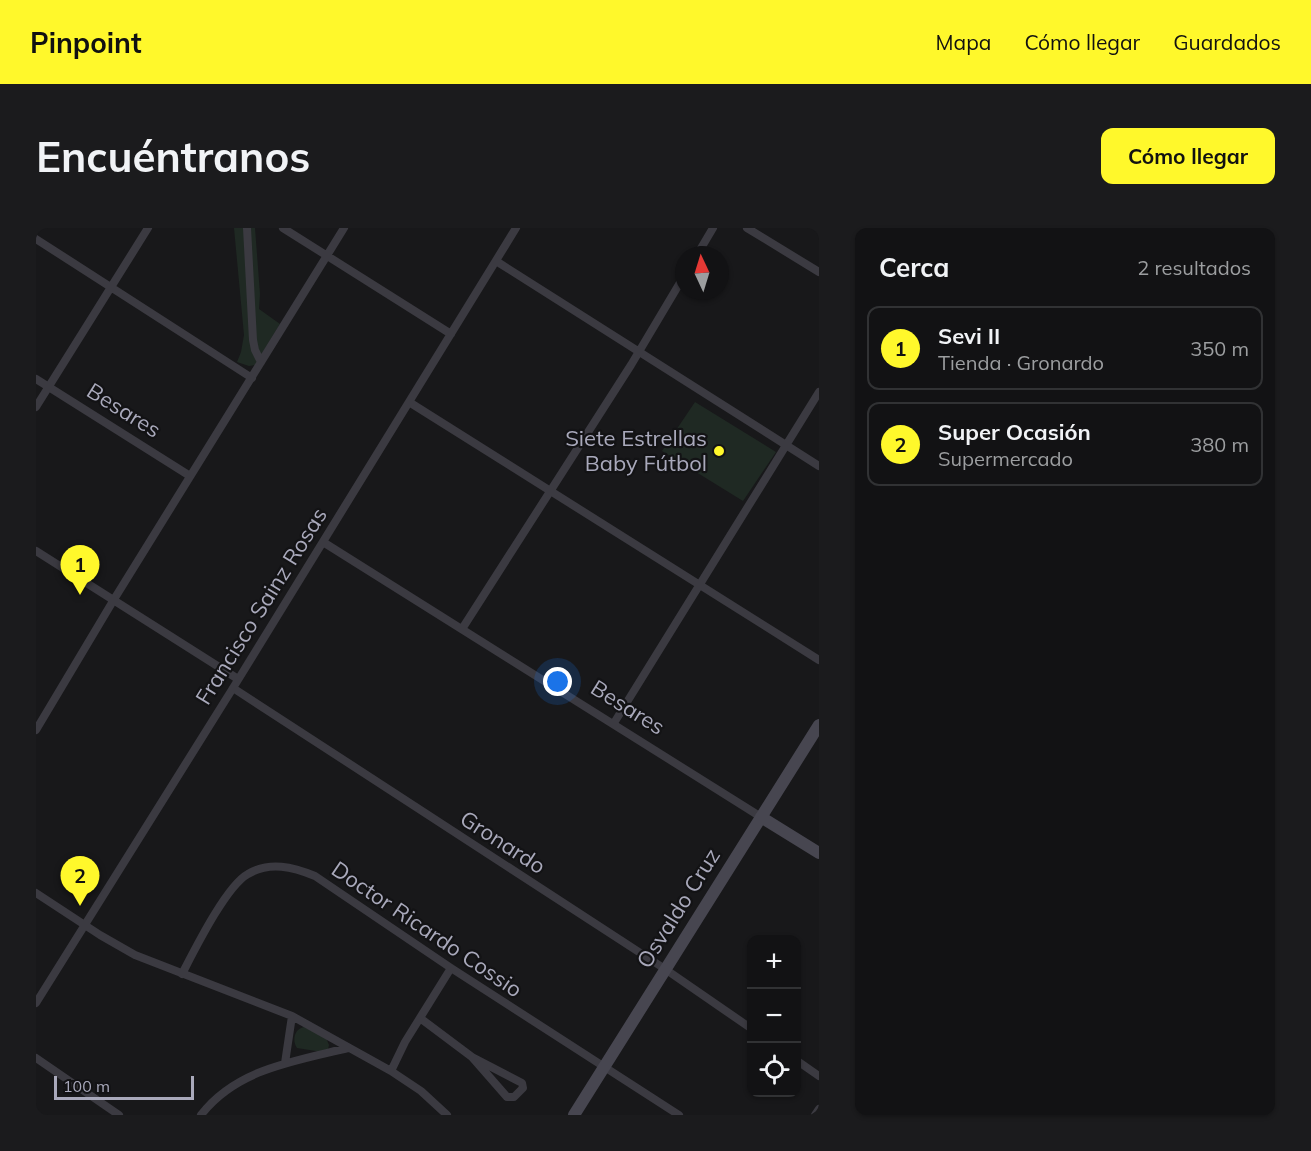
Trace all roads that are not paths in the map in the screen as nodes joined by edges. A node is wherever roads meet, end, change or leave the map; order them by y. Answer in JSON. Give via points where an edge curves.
{"nodes":[{"id":1,"x":148,"y":228,"type":"edge"},
{"id":2,"x":247,"y":228,"type":"edge"},
{"id":3,"x":282,"y":228,"type":"edge"},
{"id":4,"x":344,"y":228,"type":"edge"},
{"id":5,"x":516,"y":228,"type":"edge"},
{"id":6,"x":713,"y":228,"type":"edge"},
{"id":7,"x":747,"y":228,"type":"edge"},
{"id":8,"x":36,"y":239,"type":"edge"},
{"id":9,"x":702,"y":246,"type":"edge"},
{"id":10,"x":327,"y":256,"type":"junction"},
{"id":11,"x":496,"y":261,"type":"junction"},
{"id":12,"x":819,"y":272,"type":"edge"},
{"id":13,"x":111,"y":287,"type":"junction"},
{"id":14,"x":675,"y":291,"type":"edge"},
{"id":15,"x":451,"y":334,"type":"junction"},
{"id":16,"x":639,"y":351,"type":"junction"},
{"id":17,"x":261,"y":362,"type":"junction"},
{"id":18,"x":252,"y":378,"type":"junction"},
{"id":19,"x":36,"y":379,"type":"edge"},
{"id":20,"x":49,"y":387,"type":"junction"},
{"id":21,"x":819,"y":392,"type":"edge"},
{"id":22,"x":409,"y":402,"type":"junction"},
{"id":23,"x":36,"y":407,"type":"edge"},
{"id":24,"x":786,"y":445,"type":"junction"},
{"id":25,"x":819,"y":466,"type":"edge"},
{"id":26,"x":190,"y":476,"type":"junction"},
{"id":27,"x":551,"y":489,"type":"junction"},
{"id":28,"x":323,"y":542,"type":"junction"},
{"id":29,"x":36,"y":552,"type":"edge"},
{"id":30,"x":700,"y":585,"type":"junction"},
{"id":31,"x":113,"y":601,"type":"junction"},
{"id":32,"x":462,"y":628,"type":"junction"},
{"id":33,"x":819,"y":660,"type":"edge"},
{"id":34,"x":238,"y":679,"type":"junction"},
{"id":35,"x":233,"y":688,"type":"junction"},
{"id":36,"x":614,"y":723,"type":"junction"},
{"id":37,"x":38,"y":724,"type":"edge"},
{"id":38,"x":819,"y":725,"type":"edge"},
{"id":39,"x":761,"y":817,"type":"junction"},
{"id":40,"x":819,"y":853,"type":"edge"},
{"id":41,"x":36,"y":893,"type":"edge"},
{"id":42,"x":86,"y":925,"type":"junction"},
{"id":43,"x":451,"y":968,"type":"junction"},
{"id":44,"x":665,"y":969,"type":"junction"},
{"id":45,"x":182,"y":974,"type":"junction"},
{"id":46,"x":36,"y":1003,"type":"edge"},
{"id":47,"x":292,"y":1016,"type":"junction"},
{"id":48,"x":420,"y":1018,"type":"junction"},
{"id":49,"x":747,"y":1026,"type":"edge"},
{"id":50,"x":348,"y":1048,"type":"junction"},
{"id":51,"x":472,"y":1057,"type":"junction"},
{"id":52,"x":36,"y":1058,"type":"edge"},
{"id":53,"x":285,"y":1063,"type":"junction"},
{"id":54,"x":801,"y":1063,"type":"edge"},
{"id":55,"x":604,"y":1066,"type":"junction"},
{"id":56,"x":391,"y":1071,"type":"junction"},
{"id":57,"x":819,"y":1076,"type":"edge"},
{"id":58,"x":819,"y":1109,"type":"edge"},
{"id":59,"x":119,"y":1115,"type":"edge"},
{"id":60,"x":201,"y":1115,"type":"edge"},
{"id":61,"x":447,"y":1115,"type":"edge"},
{"id":62,"x":574,"y":1115,"type":"edge"},
{"id":63,"x":679,"y":1115,"type":"edge"},
{"id":64,"x":815,"y":1115,"type":"edge"}],
"edges":[{"from":1,"to":13,"type":"street"},
{"from":2,"to":17,"type":"street","via":[[253,340]]},
{"from":3,"to":10,"type":"street"},
{"from":4,"to":10,"type":"street"},
{"from":5,"to":11,"type":"street","name":"Francisco Sainz Rosas"},
{"from":6,"to":9,"type":"street"},
{"from":7,"to":12,"type":"street"},
{"from":8,"to":13,"type":"street"},
{"from":10,"to":15,"type":"street"},
{"from":10,"to":17,"type":"street"},
{"from":11,"to":15,"type":"street","name":"Francisco Sainz Rosas"},
{"from":11,"to":16,"type":"street"},
{"from":13,"to":18,"type":"street"},
{"from":13,"to":20,"type":"street"},
{"from":14,"to":16,"type":"street"},
{"from":15,"to":22,"type":"street","name":"Francisco Sainz Rosas"},
{"from":16,"to":24,"type":"street"},
{"from":16,"to":27,"type":"street"},
{"from":17,"to":18,"type":"street"},
{"from":18,"to":26,"type":"street"},
{"from":19,"to":20,"type":"street","name":"Besares"},
{"from":20,"to":23,"type":"street"},
{"from":20,"to":26,"type":"street","name":"Besares"},
{"from":21,"to":24,"type":"street"},
{"from":22,"to":27,"type":"street"},
{"from":22,"to":28,"type":"street","name":"Francisco Sainz Rosas"},
{"from":24,"to":25,"type":"street"},
{"from":24,"to":30,"type":"street"},
{"from":26,"to":31,"type":"street"},
{"from":27,"to":30,"type":"street"},
{"from":27,"to":32,"type":"street"},
{"from":28,"to":32,"type":"street","name":"Besares"},
{"from":28,"to":34,"type":"street","name":"Francisco Sainz Rosas"},
{"from":29,"to":31,"type":"street"},
{"from":30,"to":33,"type":"street"},
{"from":30,"to":36,"type":"street"},
{"from":31,"to":34,"type":"street"},
{"from":31,"to":37,"type":"street"},
{"from":32,"to":36,"type":"street","name":"Besares"},
{"from":34,"to":35,"type":"street","name":"Francisco Sainz Rosas"},
{"from":35,"to":42,"type":"street","name":"Francisco Sainz Rosas"},
{"from":35,"to":44,"type":"street","name":"Gronardo"},
{"from":36,"to":39,"type":"street","name":"Besares"},
{"from":38,"to":39,"type":"street","name":"Osvaldo Cruz"},
{"from":39,"to":40,"type":"street","name":"Besares"},
{"from":39,"to":44,"type":"street","name":"Osvaldo Cruz"},
{"from":41,"to":42,"type":"street"},
{"from":42,"to":45,"type":"street","via":[[135,955]]},
{"from":42,"to":46,"type":"street","name":"Francisco Sainz Rosas"},
{"from":43,"to":45,"type":"street","name":"Doctor Ricardo Cossio","via":[[315,876],[280,866],[264,868],[239,881]]},
{"from":43,"to":48,"type":"street"},
{"from":43,"to":55,"type":"street","name":"Doctor Ricardo Cossio"},
{"from":44,"to":49,"type":"street","name":"Gronardo"},
{"from":44,"to":55,"type":"street","name":"Osvaldo Cruz"},
{"from":45,"to":47,"type":"street"},
{"from":47,"to":50,"type":"street"},
{"from":47,"to":53,"type":"street"},
{"from":48,"to":51,"type":"street"},
{"from":48,"to":56,"type":"street"},
{"from":50,"to":53,"type":"street"},
{"from":50,"to":56,"type":"street"},
{"from":51,"to":51,"type":"street","via":[[507,1097],[514,1097],[523,1088],[522,1083]]},
{"from":52,"to":59,"type":"street"},
{"from":53,"to":60,"type":"street","via":[[229,1088]]},
{"from":54,"to":57,"type":"street"},
{"from":55,"to":62,"type":"street","name":"Osvaldo Cruz"},
{"from":55,"to":63,"type":"street","name":"Doctor Ricardo Cossio"},
{"from":56,"to":61,"type":"street"},
{"from":58,"to":64,"type":"street"}]}
